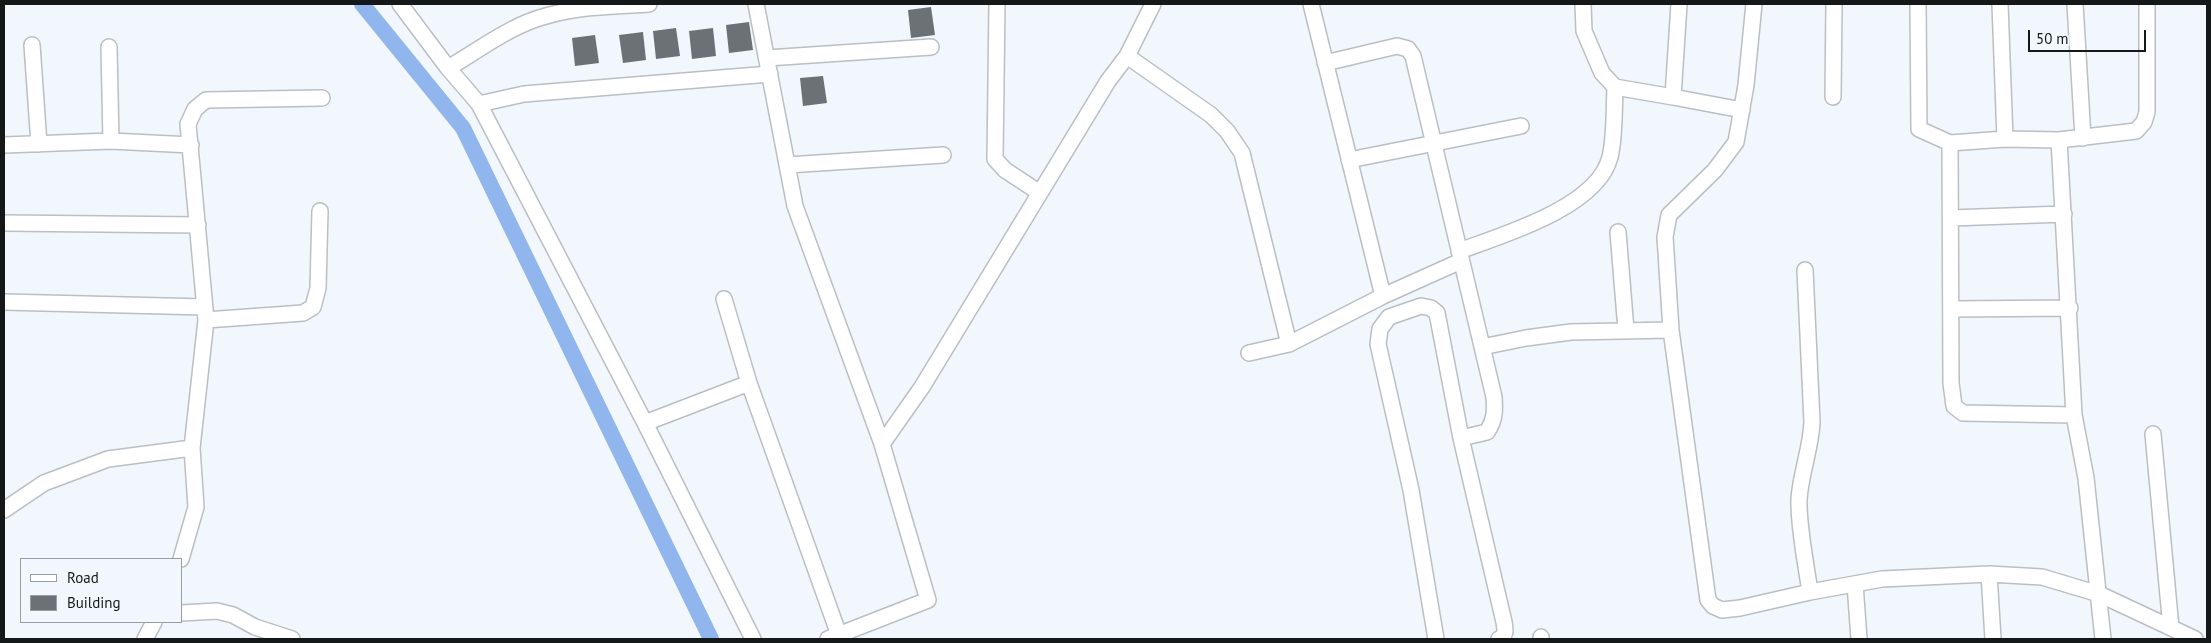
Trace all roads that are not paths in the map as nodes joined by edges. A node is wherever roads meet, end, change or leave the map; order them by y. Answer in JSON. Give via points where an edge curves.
{"nodes":[{"id":1,"x":400,"y":4,"type":"edge"},
{"id":2,"x":650,"y":4,"type":"edge"},
{"id":3,"x":756,"y":4,"type":"edge"},
{"id":4,"x":997,"y":4,"type":"edge"},
{"id":5,"x":1153,"y":4,"type":"edge"},
{"id":6,"x":1311,"y":4,"type":"edge"},
{"id":7,"x":1583,"y":4,"type":"edge"},
{"id":8,"x":1678,"y":4,"type":"edge"},
{"id":9,"x":1754,"y":4,"type":"edge"},
{"id":10,"x":1834,"y":4,"type":"edge"},
{"id":11,"x":1918,"y":4,"type":"edge"},
{"id":12,"x":2000,"y":4,"type":"edge"},
{"id":13,"x":2075,"y":4,"type":"edge"},
{"id":14,"x":2147,"y":4,"type":"edge"},
{"id":15,"x":32,"y":45,"type":"dead end"},
{"id":16,"x":108,"y":47,"type":"dead end"},
{"id":17,"x":931,"y":48,"type":"dead end"},
{"id":18,"x":1127,"y":56,"type":"junction"},
{"id":19,"x":767,"y":58,"type":"junction"},
{"id":20,"x":1326,"y":63,"type":"junction"},
{"id":21,"x":448,"y":68,"type":"junction"},
{"id":22,"x":770,"y":74,"type":"junction"},
{"id":23,"x":1615,"y":87,"type":"junction"},
{"id":24,"x":1673,"y":97,"type":"junction"},
{"id":25,"x":1833,"y":97,"type":"dead end"},
{"id":26,"x":322,"y":98,"type":"dead end"},
{"id":27,"x":480,"y":104,"type":"junction"},
{"id":28,"x":1742,"y":110,"type":"junction"},
{"id":29,"x":1521,"y":126,"type":"dead end"},
{"id":30,"x":2083,"y":138,"type":"junction"},
{"id":31,"x":2005,"y":139,"type":"junction"},
{"id":32,"x":2059,"y":140,"type":"junction"},
{"id":33,"x":111,"y":141,"type":"junction"},
{"id":34,"x":1434,"y":143,"type":"junction"},
{"id":35,"x":1950,"y":143,"type":"junction"},
{"id":36,"x":39,"y":144,"type":"junction"},
{"id":37,"x":191,"y":145,"type":"junction"},
{"id":38,"x":4,"y":146,"type":"edge"},
{"id":39,"x":943,"y":155,"type":"dead end"},
{"id":40,"x":1349,"y":160,"type":"junction"},
{"id":41,"x":787,"y":165,"type":"junction"},
{"id":42,"x":1040,"y":193,"type":"junction"},
{"id":43,"x":320,"y":211,"type":"dead end"},
{"id":44,"x":2064,"y":214,"type":"junction"},
{"id":45,"x":1951,"y":218,"type":"junction"},
{"id":46,"x":4,"y":223,"type":"edge"},
{"id":47,"x":198,"y":225,"type":"junction"},
{"id":48,"x":1618,"y":232,"type":"dead end"},
{"id":49,"x":1460,"y":256,"type":"junction"},
{"id":50,"x":1804,"y":270,"type":"dead end"},
{"id":51,"x":1383,"y":296,"type":"junction"},
{"id":52,"x":724,"y":299,"type":"dead end"},
{"id":53,"x":4,"y":302,"type":"edge"},
{"id":54,"x":2070,"y":308,"type":"junction"},
{"id":55,"x":1951,"y":309,"type":"junction"},
{"id":56,"x":206,"y":314,"type":"junction"},
{"id":57,"x":1626,"y":330,"type":"junction"},
{"id":58,"x":1671,"y":330,"type":"junction"},
{"id":59,"x":1290,"y":344,"type":"junction"},
{"id":60,"x":1482,"y":347,"type":"junction"},
{"id":61,"x":1248,"y":354,"type":"dead end"},
{"id":62,"x":749,"y":382,"type":"junction"},
{"id":63,"x":2074,"y":415,"type":"junction"},
{"id":64,"x":645,"y":423,"type":"junction"},
{"id":65,"x":2153,"y":434,"type":"dead end"},
{"id":66,"x":1461,"y":438,"type":"junction"},
{"id":67,"x":882,"y":444,"type":"junction"},
{"id":68,"x":192,"y":448,"type":"junction"},
{"id":69,"x":4,"y":510,"type":"edge"},
{"id":70,"x":181,"y":558,"type":"edge"},
{"id":71,"x":1989,"y":574,"type":"junction"},
{"id":72,"x":1855,"y":584,"type":"junction"},
{"id":73,"x":1810,"y":592,"type":"junction"},
{"id":74,"x":2099,"y":594,"type":"junction"},
{"id":75,"x":182,"y":613,"type":"edge"},
{"id":76,"x":154,"y":623,"type":"edge"},
{"id":77,"x":2171,"y":628,"type":"junction"},
{"id":78,"x":253,"y":633,"type":"edge"},
{"id":79,"x":834,"y":637,"type":"edge"},
{"id":80,"x":146,"y":639,"type":"edge"},
{"id":81,"x":292,"y":639,"type":"edge"},
{"id":82,"x":753,"y":639,"type":"edge"},
{"id":83,"x":1436,"y":639,"type":"edge"},
{"id":84,"x":1499,"y":639,"type":"edge"},
{"id":85,"x":1860,"y":639,"type":"edge"},
{"id":86,"x":1993,"y":639,"type":"edge"},
{"id":87,"x":2104,"y":639,"type":"edge"},
{"id":88,"x":2195,"y":639,"type":"edge"}],
"edges":[{"from":1,"to":21,"type":"street"},
{"from":2,"to":21,"type":"street","via":[[580,8],[545,16],[519,26]]},
{"from":3,"to":19,"type":"street"},
{"from":4,"to":42,"type":"street","via":[[995,159],[1005,170]]},
{"from":5,"to":18,"type":"street"},
{"from":6,"to":20,"type":"street"},
{"from":7,"to":23,"type":"street","via":[[1584,32],[1602,73]]},
{"from":8,"to":24,"type":"street"},
{"from":9,"to":28,"type":"street"},
{"from":10,"to":25,"type":"street"},
{"from":11,"to":35,"type":"street","via":[[1919,129]]},
{"from":12,"to":31,"type":"street"},
{"from":13,"to":30,"type":"street"},
{"from":14,"to":30,"type":"street","via":[[2147,112],[2144,122],[2136,131]]},
{"from":15,"to":36,"type":"street"},
{"from":16,"to":33,"type":"street"},
{"from":17,"to":19,"type":"street"},
{"from":18,"to":42,"type":"street","via":[[1108,81]]},
{"from":18,"to":59,"type":"street","via":[[1211,115],[1242,152]]},
{"from":19,"to":22,"type":"street"},
{"from":20,"to":34,"type":"street","via":[[1398,46],[1408,49],[1413,56]]},
{"from":20,"to":40,"type":"street"},
{"from":21,"to":27,"type":"street"},
{"from":22,"to":27,"type":"street","via":[[524,94]]},
{"from":22,"to":41,"type":"street"},
{"from":23,"to":24,"type":"street"},
{"from":23,"to":49,"type":"street","via":[[1610,157],[1600,180],[1572,203]]},
{"from":24,"to":28,"type":"street"},
{"from":26,"to":37,"type":"street","via":[[206,100],[195,109],[188,124]]},
{"from":27,"to":64,"type":"street"},
{"from":28,"to":58,"type":"street","via":[[1736,142],[1715,170],[1669,214],[1665,237]]},
{"from":29,"to":34,"type":"street"},
{"from":30,"to":32,"type":"street"},
{"from":31,"to":32,"type":"street"},
{"from":31,"to":35,"type":"street"},
{"from":32,"to":44,"type":"street"},
{"from":33,"to":36,"type":"street"},
{"from":33,"to":37,"type":"street"},
{"from":34,"to":40,"type":"street"},
{"from":34,"to":49,"type":"street"},
{"from":35,"to":45,"type":"street"},
{"from":36,"to":38,"type":"street"},
{"from":37,"to":47,"type":"street"},
{"from":39,"to":41,"type":"street"},
{"from":40,"to":51,"type":"street"},
{"from":41,"to":67,"type":"street","via":[[794,206]]},
{"from":42,"to":67,"type":"street","via":[[922,387]]},
{"from":43,"to":56,"type":"street","via":[[318,288],[313,308],[303,313]]},
{"from":44,"to":45,"type":"street"},
{"from":44,"to":54,"type":"street"},
{"from":45,"to":55,"type":"street"},
{"from":46,"to":47,"type":"street"},
{"from":47,"to":56,"type":"street"},
{"from":48,"to":57,"type":"street"},
{"from":49,"to":51,"type":"street"},
{"from":49,"to":60,"type":"street"},
{"from":50,"to":73,"type":"street","via":[[1812,422],[1799,502]]},
{"from":51,"to":59,"type":"street"},
{"from":52,"to":62,"type":"street"},
{"from":53,"to":56,"type":"street"},
{"from":54,"to":55,"type":"street"},
{"from":54,"to":63,"type":"street"},
{"from":55,"to":63,"type":"street","via":[[1954,406],[1963,413]]},
{"from":56,"to":68,"type":"street"},
{"from":57,"to":58,"type":"street"},
{"from":57,"to":60,"type":"street","via":[[1571,332]]},
{"from":58,"to":73,"type":"street","via":[[1708,600],[1722,610]]},
{"from":59,"to":61,"type":"street"},
{"from":60,"to":66,"type":"street","via":[[1494,397],[1493,423],[1487,432]]},
{"from":62,"to":64,"type":"street"},
{"from":62,"to":79,"type":"street"},
{"from":63,"to":74,"type":"street","via":[[2086,478]]},
{"from":64,"to":82,"type":"street"},
{"from":65,"to":77,"type":"street"},
{"from":66,"to":83,"type":"street","via":[[1437,313],[1421,306],[1389,318],[1380,329],[1378,344],[1411,490]]},
{"from":66,"to":84,"type":"street","via":[[1504,622],[1505,632]]},
{"from":67,"to":79,"type":"street","via":[[928,600]]},
{"from":68,"to":69,"type":"street","via":[[108,459],[44,483]]},
{"from":68,"to":70,"type":"street","via":[[196,507]]},
{"from":71,"to":72,"type":"street","via":[[1882,579]]},
{"from":71,"to":74,"type":"street","via":[[2042,577]]},
{"from":71,"to":86,"type":"street"},
{"from":72,"to":73,"type":"street"},
{"from":72,"to":85,"type":"street"},
{"from":74,"to":77,"type":"street"},
{"from":74,"to":87,"type":"street"},
{"from":75,"to":78,"type":"street","via":[[217,611],[233,615]]},
{"from":76,"to":80,"type":"street"},
{"from":77,"to":88,"type":"street"},
{"from":78,"to":81,"type":"street"}]}
